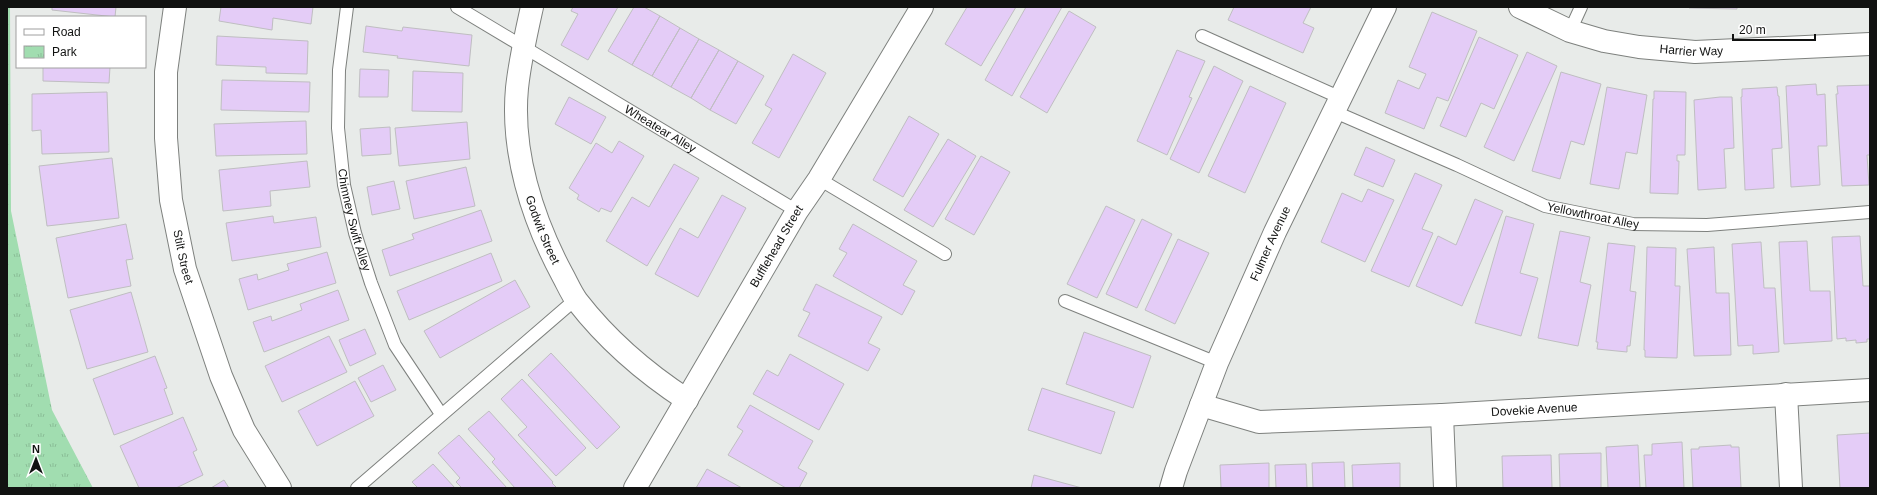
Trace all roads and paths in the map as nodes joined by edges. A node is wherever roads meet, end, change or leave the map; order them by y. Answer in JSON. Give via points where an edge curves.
{"nodes":[{"id":1,"x":175,"y":7,"type":"edge"},
{"id":2,"x":347,"y":7,"type":"edge"},
{"id":3,"x":457,"y":7,"type":"edge"},
{"id":4,"x":532,"y":7,"type":"edge"},
{"id":5,"x":922,"y":7,"type":"edge"},
{"id":6,"x":1385,"y":7,"type":"edge"},
{"id":7,"x":1520,"y":7,"type":"edge"},
{"id":8,"x":1581,"y":7,"type":"edge"},
{"id":9,"x":1570,"y":31,"type":"junction"},
{"id":10,"x":1202,"y":36,"type":"dead end"},
{"id":11,"x":1870,"y":44,"type":"edge"},
{"id":12,"x":523,"y":46,"type":"junction"},
{"id":13,"x":1338,"y":105,"type":"junction"},
{"id":14,"x":819,"y":179,"type":"junction"},
{"id":15,"x":797,"y":212,"type":"junction"},
{"id":16,"x":1870,"y":212,"type":"edge"},
{"id":17,"x":945,"y":254,"type":"dead end"},
{"id":18,"x":576,"y":299,"type":"junction"},
{"id":19,"x":1065,"y":301,"type":"dead end"},
{"id":20,"x":1217,"y":363,"type":"junction"},
{"id":21,"x":1870,"y":390,"type":"edge"},
{"id":22,"x":1786,"y":394,"type":"junction"},
{"id":23,"x":687,"y":400,"type":"junction"},
{"id":24,"x":1201,"y":405,"type":"junction"},
{"id":25,"x":441,"y":414,"type":"junction"},
{"id":26,"x":1442,"y":415,"type":"junction"},
{"id":27,"x":280,"y":488,"type":"edge"},
{"id":28,"x":357,"y":488,"type":"edge"},
{"id":29,"x":635,"y":488,"type":"edge"},
{"id":30,"x":1171,"y":488,"type":"edge"},
{"id":31,"x":1445,"y":488,"type":"edge"},
{"id":32,"x":1791,"y":488,"type":"edge"}],
"edges":[{"from":1,"to":27,"type":"street","name":"Stilt Street","via":[[166,72],[166,138],[171,200],[186,269],[221,376],[244,430]]},
{"from":2,"to":25,"type":"lane","name":"Chimney Swift Alley","via":[[338,70],[338,128],[344,185],[355,233],[395,345]]},
{"from":3,"to":12,"type":"lane"},
{"from":4,"to":12,"type":"street","name":"Godwit Street"},
{"from":5,"to":14,"type":"street","name":"Bufflehead Street"},
{"from":6,"to":13,"type":"street","name":"Fulmer Avenue"},
{"from":7,"to":9,"type":"street","name":"Harrier Way"},
{"from":8,"to":9,"type":"lane"},
{"from":9,"to":11,"type":"street","name":"Harrier Way","via":[[1604,41],[1639,47],[1695,52]]},
{"from":10,"to":13,"type":"lane","name":"Yellowthroat Alley"},
{"from":12,"to":15,"type":"lane","name":"Wheatear Alley"},
{"from":12,"to":18,"type":"street","name":"Godwit Street","via":[[517,89],[518,143],[530,196],[550,250]]},
{"from":13,"to":16,"type":"lane","name":"Yellowthroat Alley","via":[[1545,206],[1633,224],[1707,225]]},
{"from":13,"to":20,"type":"street","name":"Fulmer Avenue","via":[[1275,232]]},
{"from":14,"to":15,"type":"street","name":"Bufflehead Street"},
{"from":14,"to":17,"type":"lane"},
{"from":15,"to":23,"type":"street","name":"Bufflehead Street"},
{"from":18,"to":23,"type":"street","name":"Godwit Street","via":[[605,334],[630,358],[656,380]]},
{"from":18,"to":25,"type":"lane"},
{"from":19,"to":20,"type":"lane"},
{"from":20,"to":24,"type":"street","name":"Fulmer Avenue"},
{"from":21,"to":22,"type":"street","name":"Dovekie Avenue"},
{"from":22,"to":26,"type":"street","name":"Dovekie Avenue"},
{"from":22,"to":32,"type":"street"},
{"from":23,"to":29,"type":"street","name":"Bufflehead Street"},
{"from":24,"to":26,"type":"street","name":"Dovekie Avenue","via":[[1259,422]]},
{"from":24,"to":30,"type":"street","name":"Fulmer Avenue"},
{"from":25,"to":28,"type":"lane"},
{"from":26,"to":31,"type":"street"}]}
